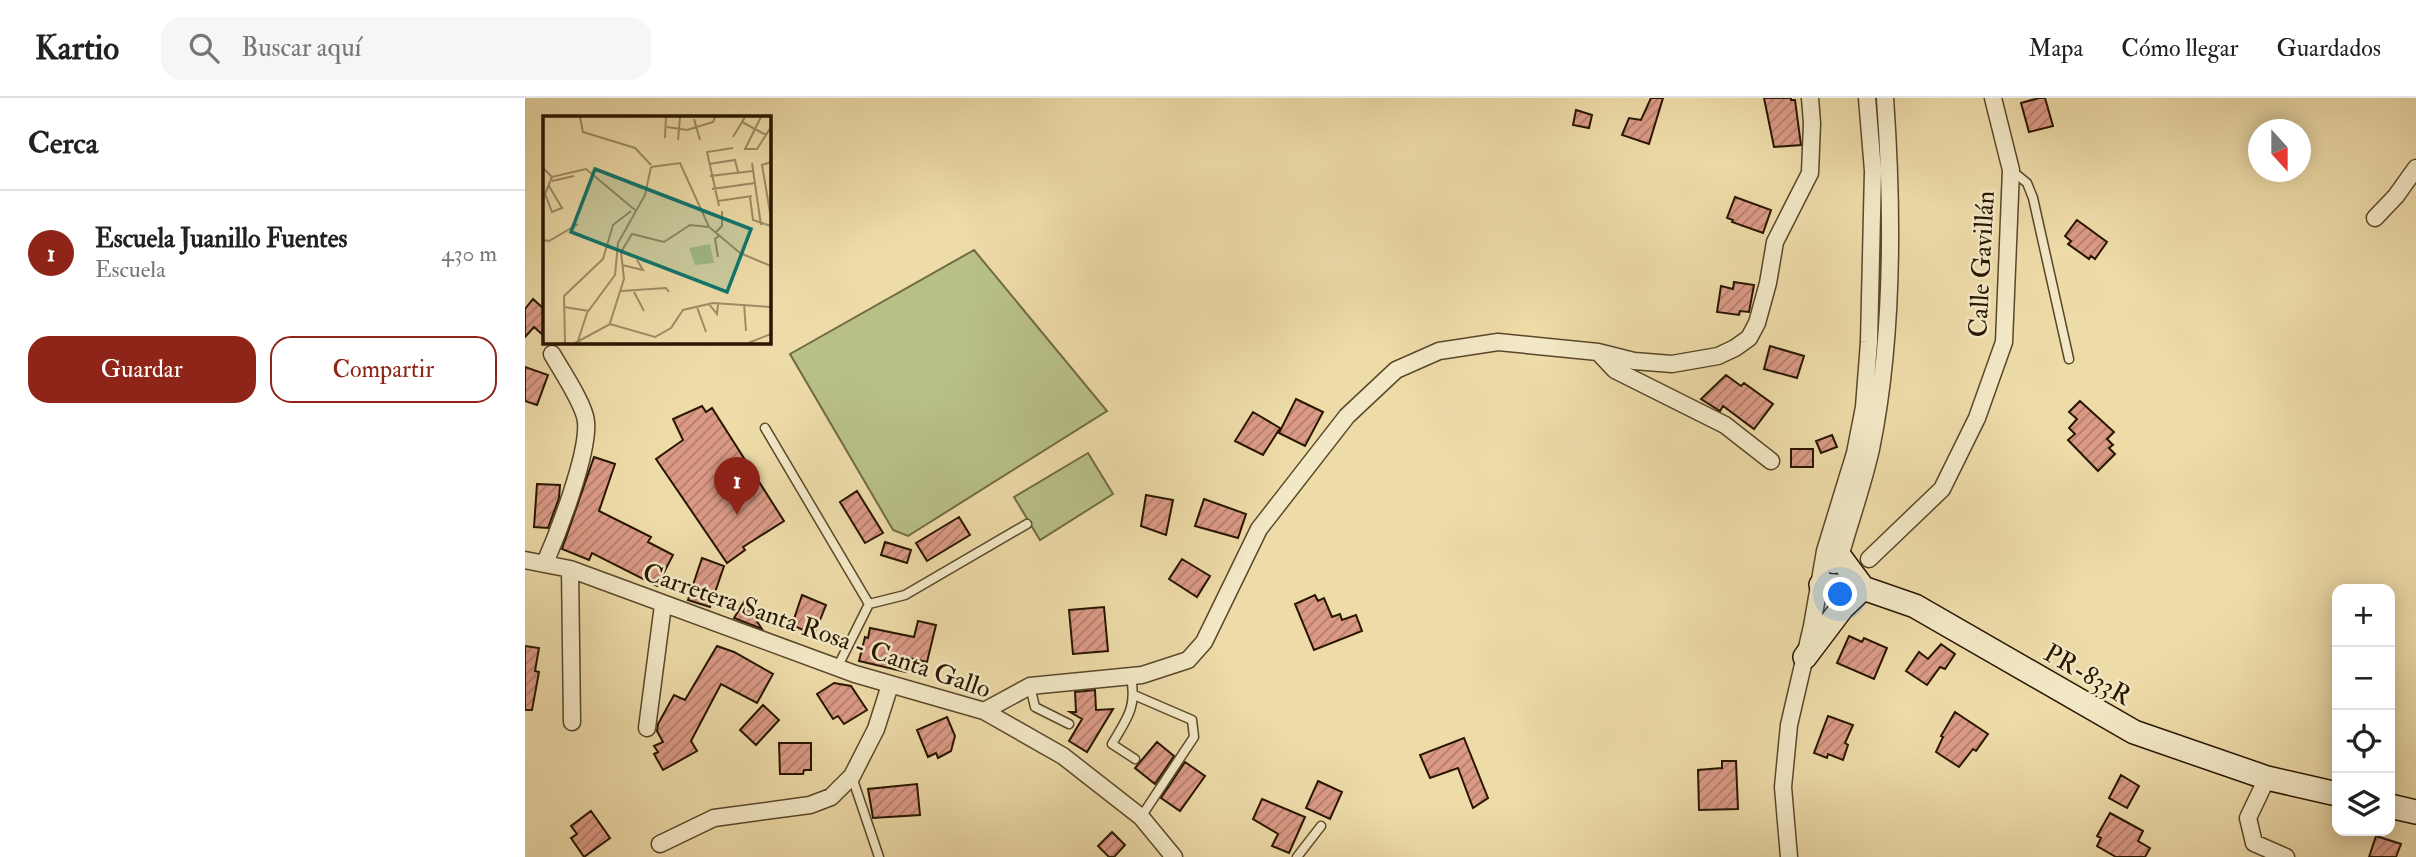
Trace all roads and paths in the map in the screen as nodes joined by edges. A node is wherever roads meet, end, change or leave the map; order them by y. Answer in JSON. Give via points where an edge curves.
{"nodes":[{"id":1,"x":1810,"y":98,"type":"edge"},
{"id":2,"x":1867,"y":98,"type":"edge"},
{"id":3,"x":1885,"y":98,"type":"edge"},
{"id":4,"x":1993,"y":98,"type":"edge"},
{"id":5,"x":2416,"y":168,"type":"edge"},
{"id":6,"x":2011,"y":170,"type":"junction"},
{"id":7,"x":2375,"y":218,"type":"dead end"},
{"id":8,"x":1598,"y":352,"type":"junction"},
{"id":9,"x":552,"y":354,"type":"dead end"},
{"id":10,"x":2070,"y":359,"type":"dead end"},
{"id":11,"x":765,"y":428,"type":"dead end"},
{"id":12,"x":1771,"y":461,"type":"dead end"},
{"id":13,"x":1027,"y":524,"type":"dead end"},
{"id":14,"x":1840,"y":557,"type":"junction"},
{"id":15,"x":1869,"y":559,"type":"dead end"},
{"id":16,"x":525,"y":560,"type":"edge"},
{"id":17,"x":545,"y":563,"type":"junction"},
{"id":18,"x":570,"y":569,"type":"junction"},
{"id":19,"x":1821,"y":585,"type":"junction"},
{"id":20,"x":1863,"y":588,"type":"junction"},
{"id":21,"x":869,"y":604,"type":"junction"},
{"id":22,"x":663,"y":605,"type":"junction"},
{"id":23,"x":1805,"y":657,"type":"junction"},
{"id":24,"x":837,"y":668,"type":"junction"},
{"id":25,"x":1131,"y":677,"type":"junction"},
{"id":26,"x":890,"y":685,"type":"junction"},
{"id":27,"x":1030,"y":686,"type":"junction"},
{"id":28,"x":1134,"y":695,"type":"junction"},
{"id":29,"x":983,"y":711,"type":"junction"},
{"id":30,"x":572,"y":722,"type":"dead end"},
{"id":31,"x":1069,"y":724,"type":"dead end"},
{"id":32,"x":647,"y":728,"type":"dead end"},
{"id":33,"x":1135,"y":759,"type":"dead end"},
{"id":34,"x":852,"y":776,"type":"junction"},
{"id":35,"x":2267,"y":778,"type":"junction"},
{"id":36,"x":2332,"y":793,"type":"edge"},
{"id":37,"x":2395,"y":807,"type":"edge"},
{"id":38,"x":2416,"y":812,"type":"edge"},
{"id":39,"x":1141,"y":817,"type":"junction"},
{"id":40,"x":1321,"y":826,"type":"dead end"},
{"id":41,"x":660,"y":844,"type":"dead end"},
{"id":42,"x":879,"y":857,"type":"edge"},
{"id":43,"x":1174,"y":857,"type":"edge"},
{"id":44,"x":1297,"y":857,"type":"edge"},
{"id":45,"x":1789,"y":857,"type":"edge"},
{"id":46,"x":2286,"y":857,"type":"edge"}],
"edges":[{"from":1,"to":8,"type":"street","via":[[1810,173],[1775,242],[1768,283],[1749,338],[1718,356],[1672,364]]},
{"from":2,"to":19,"type":"street","via":[[1873,171],[1864,407],[1825,551]]},
{"from":3,"to":14,"type":"street","via":[[1890,165],[1887,341],[1870,451]]},
{"from":4,"to":6,"type":"street","name":"Calle Gavillán"},
{"from":5,"to":7,"type":"street"},
{"from":6,"to":10,"type":"lane","via":[[2027,183],[2033,198]]},
{"from":6,"to":15,"type":"street","name":"Calle Gavillán","via":[[2004,342],[1977,418],[1942,489]]},
{"from":8,"to":12,"type":"street","via":[[1615,370],[1725,425]]},
{"from":8,"to":25,"type":"street","via":[[1498,342],[1439,351],[1396,370],[1347,416],[1259,528],[1205,642],[1188,660]]},
{"from":9,"to":17,"type":"street","via":[[586,421],[583,453]]},
{"from":11,"to":21,"type":"lane"},
{"from":13,"to":21,"type":"lane","via":[[905,595]]},
{"from":14,"to":19,"type":"street"},
{"from":14,"to":20,"type":"street"},
{"from":16,"to":17,"type":"street","name":"Carretera Santa Rosa - Canta Gallo"},
{"from":17,"to":18,"type":"street","name":"Carretera Santa Rosa - Canta Gallo"},
{"from":18,"to":22,"type":"street","name":"Carretera Santa Rosa - Canta Gallo"},
{"from":18,"to":30,"type":"street"},
{"from":19,"to":20,"type":"street","name":"PR-833R","number":"PR-833R"},
{"from":19,"to":23,"type":"street"},
{"from":20,"to":23,"type":"street"},
{"from":20,"to":35,"type":"street","name":"PR-833R","number":"PR-833R","via":[[1915,606],[2134,732]]},
{"from":21,"to":24,"type":"lane"},
{"from":22,"to":24,"type":"street","name":"Carretera Santa Rosa - Canta Gallo"},
{"from":22,"to":32,"type":"street"},
{"from":23,"to":45,"type":"street","via":[[1789,724],[1783,787]]},
{"from":24,"to":26,"type":"street","name":"Carretera Santa Rosa - Canta Gallo"},
{"from":25,"to":27,"type":"street"},
{"from":25,"to":28,"type":"lane"},
{"from":26,"to":29,"type":"street","name":"Carretera Santa Rosa - Canta Gallo"},
{"from":26,"to":34,"type":"street","via":[[876,729]]},
{"from":27,"to":29,"type":"street"},
{"from":27,"to":31,"type":"lane","via":[[1035,707]]},
{"from":28,"to":33,"type":"lane","via":[[1129,715],[1112,744]]},
{"from":28,"to":39,"type":"lane","via":[[1192,720],[1194,737]]},
{"from":29,"to":39,"type":"street","name":"Carretera Santa Rosa - Canta Gallo","via":[[1063,756]]},
{"from":34,"to":41,"type":"street","via":[[831,797],[810,805],[714,818]]},
{"from":34,"to":42,"type":"lane"},
{"from":35,"to":36,"type":"street","name":"PR-833R","number":"PR-833R"},
{"from":35,"to":46,"type":"street","via":[[2248,818],[2255,844]]},
{"from":37,"to":38,"type":"street"},
{"from":39,"to":43,"type":"street","name":"Carretera Santa Rosa - Canta Gallo"},
{"from":40,"to":44,"type":"lane"}]}
